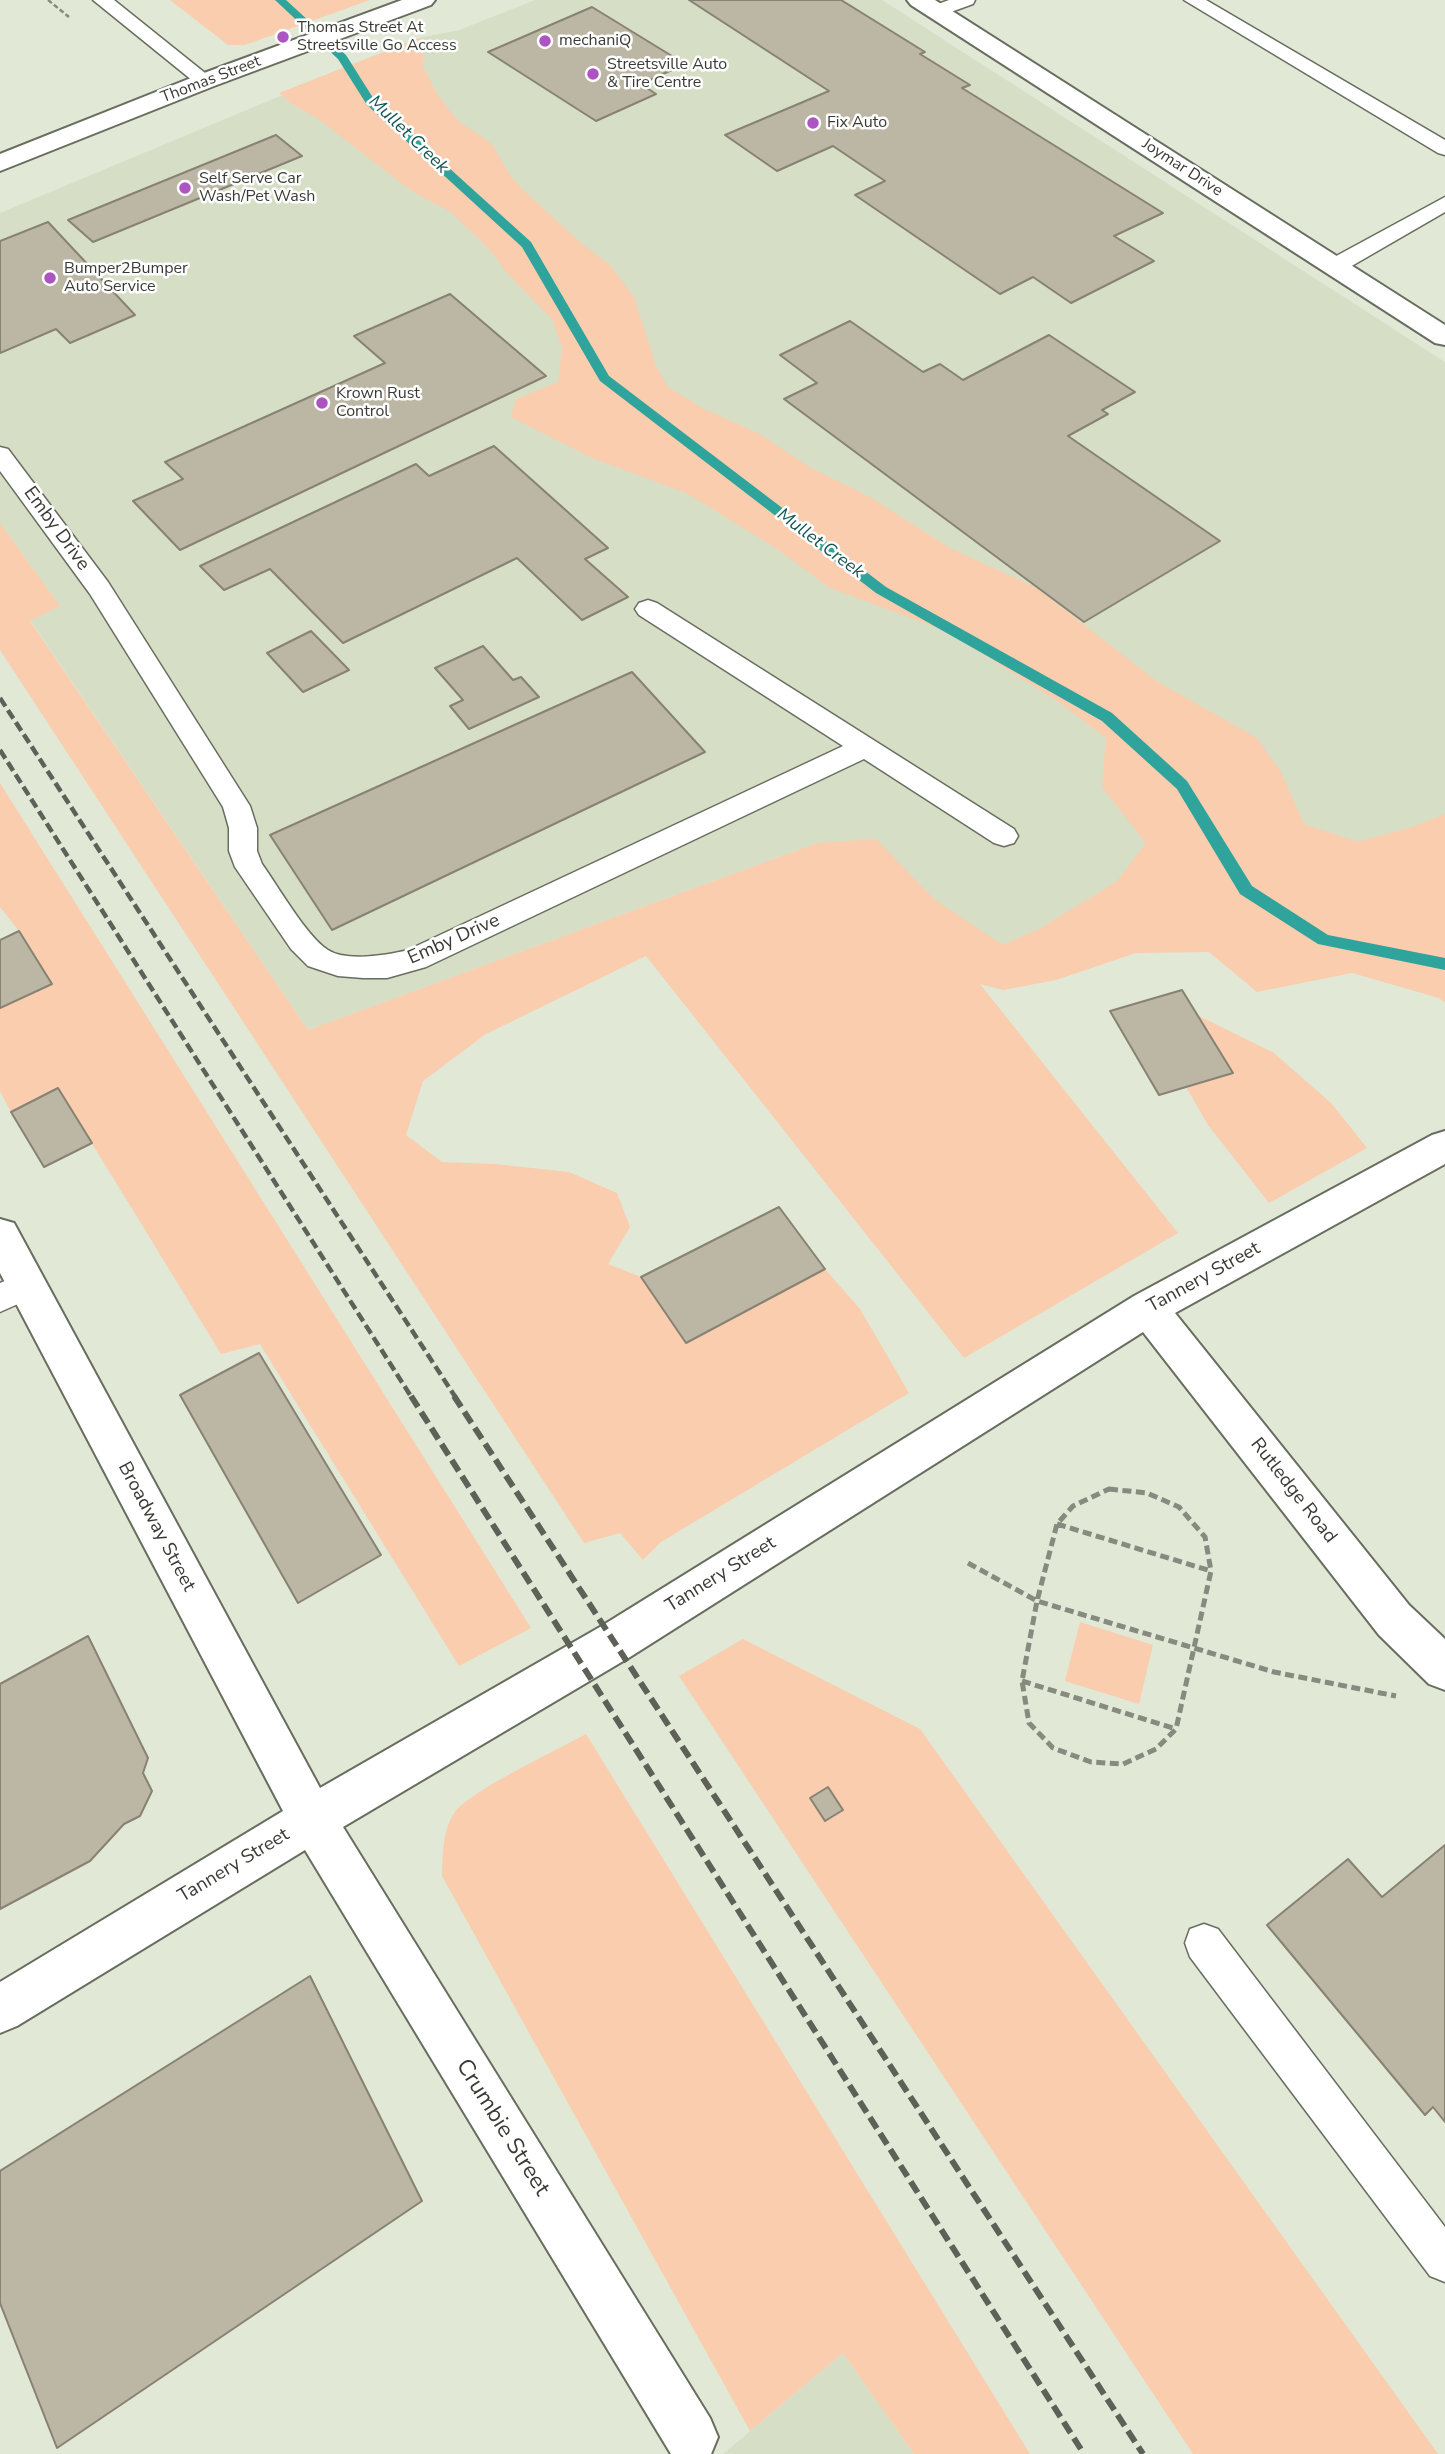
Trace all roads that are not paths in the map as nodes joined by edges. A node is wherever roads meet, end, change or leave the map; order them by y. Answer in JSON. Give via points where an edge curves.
{"nodes":[{"id":1,"x":102,"y":0,"type":"edge"},
{"id":2,"x":967,"y":0,"type":"edge"},
{"id":3,"x":1193,"y":0,"type":"edge"},
{"id":4,"x":413,"y":4,"type":"edge"},
{"id":5,"x":928,"y":6,"type":"edge"},
{"id":6,"x":205,"y":81,"type":"junction"},
{"id":7,"x":1445,"y":149,"type":"edge"},
{"id":8,"x":0,"y":163,"type":"edge"},
{"id":9,"x":1445,"y":203,"type":"edge"},
{"id":10,"x":1335,"y":266,"type":"junction"},
{"id":11,"x":1445,"y":337,"type":"edge"},
{"id":12,"x":0,"y":454,"type":"edge"},
{"id":13,"x":648,"y":608,"type":"dead end"},
{"id":14,"x":864,"y":747,"type":"junction"},
{"id":15,"x":1004,"y":836,"type":"dead end"},
{"id":16,"x":1445,"y":1146,"type":"edge"},
{"id":17,"x":0,"y":1235,"type":"edge"},
{"id":18,"x":14,"y":1291,"type":"edge"},
{"id":19,"x":1148,"y":1307,"type":"junction"},
{"id":20,"x":1445,"y":1669,"type":"edge"},
{"id":21,"x":312,"y":1819,"type":"junction"},
{"id":22,"x":1204,"y":1943,"type":"dead end"},
{"id":23,"x":0,"y":2009,"type":"edge"},
{"id":24,"x":1445,"y":2261,"type":"edge"},
{"id":25,"x":691,"y":2437,"type":"dead end"}],
"edges":[{"from":1,"to":6,"type":"lane"},
{"from":2,"to":5,"type":"lane"},
{"from":3,"to":7,"type":"lane"},
{"from":4,"to":6,"type":"street","name":"Thomas Street"},
{"from":5,"to":10,"type":"street","name":"Joymar Drive"},
{"from":6,"to":8,"type":"street","name":"Thomas Street"},
{"from":9,"to":10,"type":"lane"},
{"from":10,"to":11,"type":"street","name":"Joymar Drive"},
{"from":12,"to":14,"type":"lane","name":"Emby Drive","via":[[99,588],[236,806],[249,867],[301,941],[318,958],[338,965],[387,967],[416,959]]},
{"from":13,"to":14,"type":"lane"},
{"from":14,"to":15,"type":"lane"},
{"from":16,"to":19,"type":"street","name":"Tannery Street"},
{"from":17,"to":18,"type":"street","name":"Broadway Street"},
{"from":18,"to":21,"type":"street","name":"Broadway Street"},
{"from":19,"to":20,"type":"street","name":"Rutledge Road","via":[[1394,1620]]},
{"from":19,"to":21,"type":"street","name":"Tannery Street","via":[[604,1649]]},
{"from":21,"to":23,"type":"street","name":"Tannery Street"},
{"from":21,"to":25,"type":"street","name":"Crumbie Street"},
{"from":22,"to":24,"type":"lane"}]}
